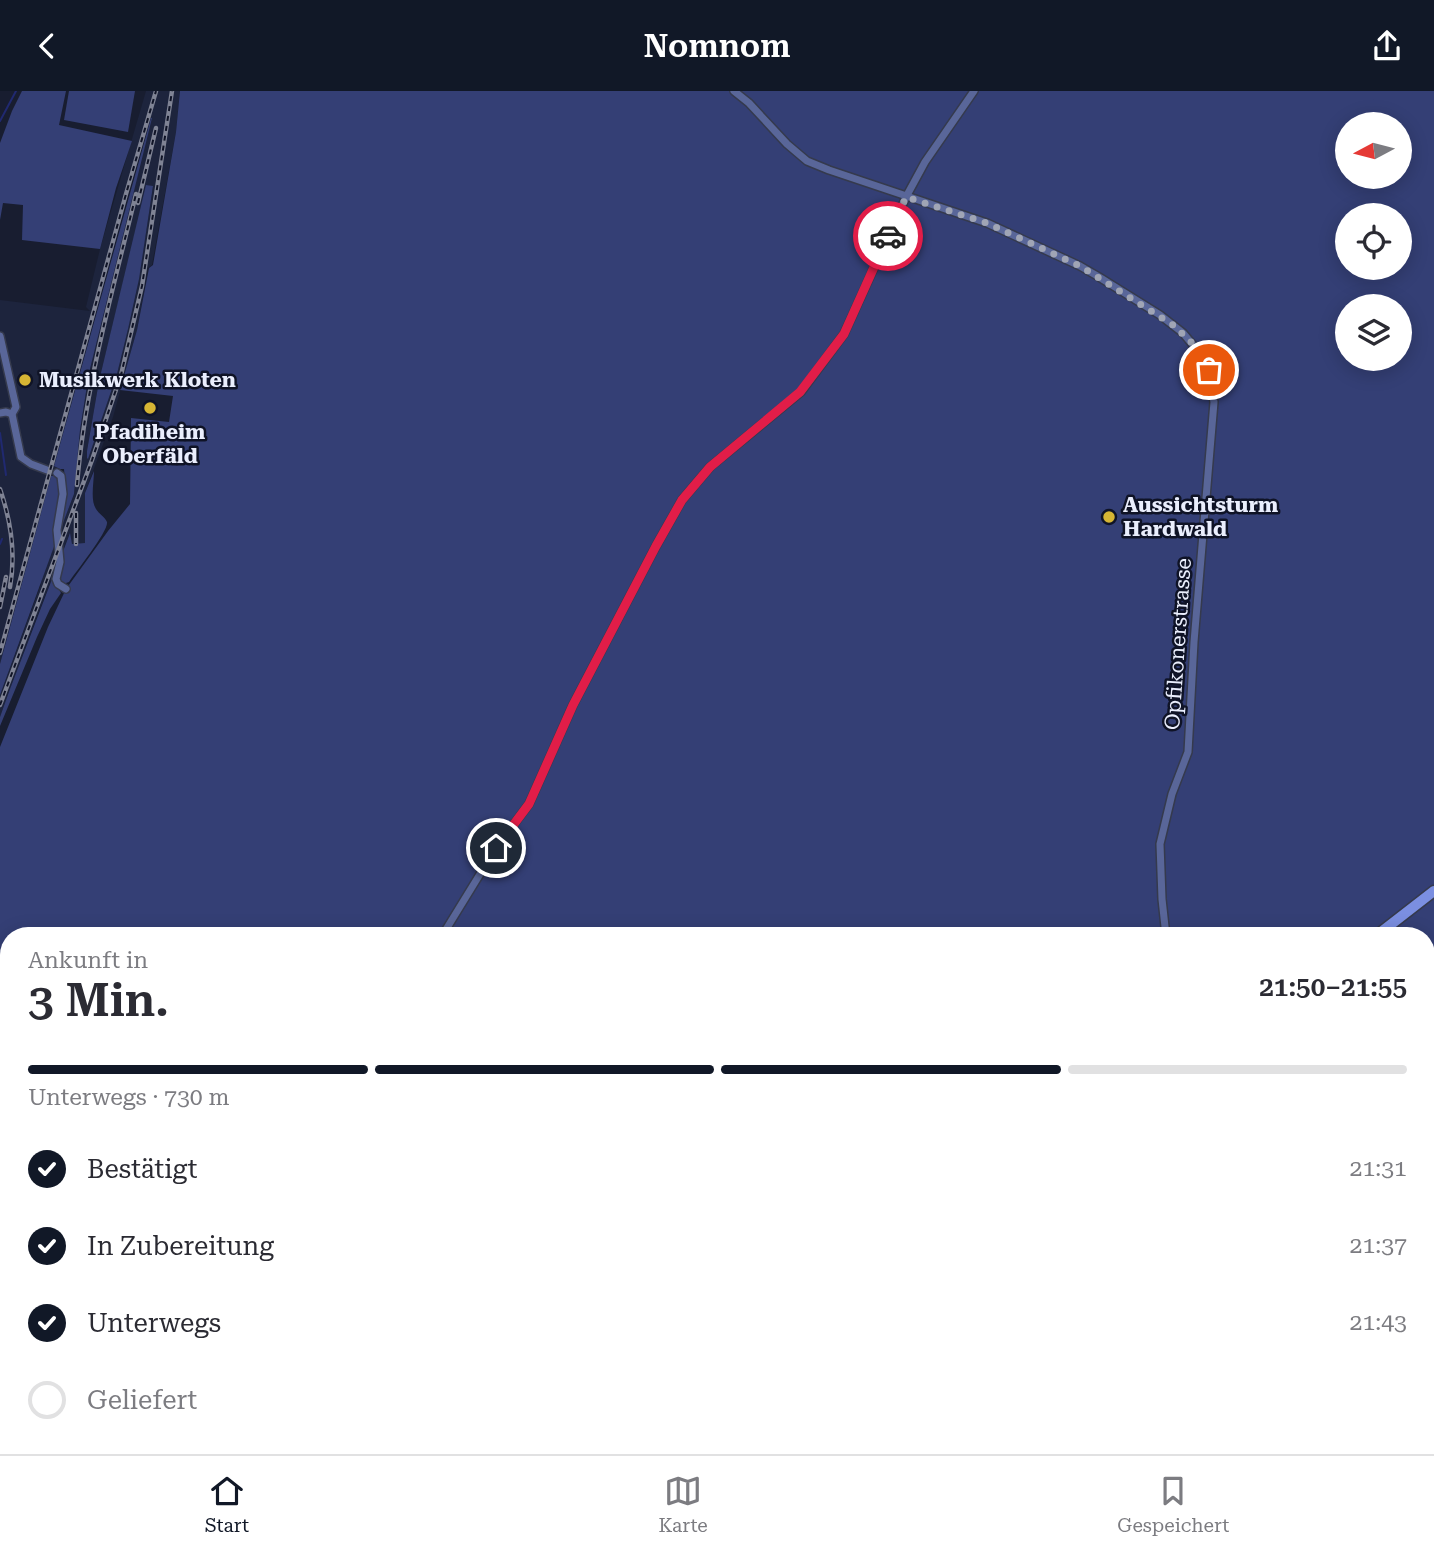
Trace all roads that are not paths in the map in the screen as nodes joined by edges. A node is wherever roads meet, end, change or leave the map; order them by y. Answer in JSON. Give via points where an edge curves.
{"nodes":[{"id":1,"x":734,"y":91,"type":"edge"},
{"id":2,"x":974,"y":91,"type":"edge"},
{"id":3,"x":906,"y":197,"type":"junction"},
{"id":4,"x":0,"y":336,"type":"edge"},
{"id":5,"x":1,"y":413,"type":"edge"},
{"id":6,"x":12,"y":414,"type":"junction"},
{"id":7,"x":47,"y":470,"type":"dead end"},
{"id":8,"x":57,"y":473,"type":"dead end"},
{"id":9,"x":66,"y":589,"type":"dead end"},
{"id":10,"x":1434,"y":891,"type":"edge"},
{"id":11,"x":448,"y":927,"type":"edge"},
{"id":12,"x":1165,"y":927,"type":"edge"},
{"id":13,"x":1388,"y":927,"type":"edge"}],
"edges":[{"from":1,"to":3,"type":"street","name":"Opfikonerstrasse","via":[[807,161]]},
{"from":2,"to":3,"type":"street"},
{"from":3,"to":11,"type":"street","via":[[844,334],[800,392],[710,467],[682,500],[573,705],[529,804]]},
{"from":3,"to":12,"type":"street","name":"Opfikonerstrasse","via":[[987,223],[1080,266],[1173,325],[1209,370],[1214,402],[1188,752],[1160,844]]},
{"from":4,"to":6,"type":"street","via":[[16,407]]},
{"from":5,"to":6,"type":"street"},
{"from":6,"to":7,"type":"street","via":[[21,457]]},
{"from":8,"to":9,"type":"street","via":[[63,490],[56,579]]},
{"from":10,"to":13,"type":"street"}]}
